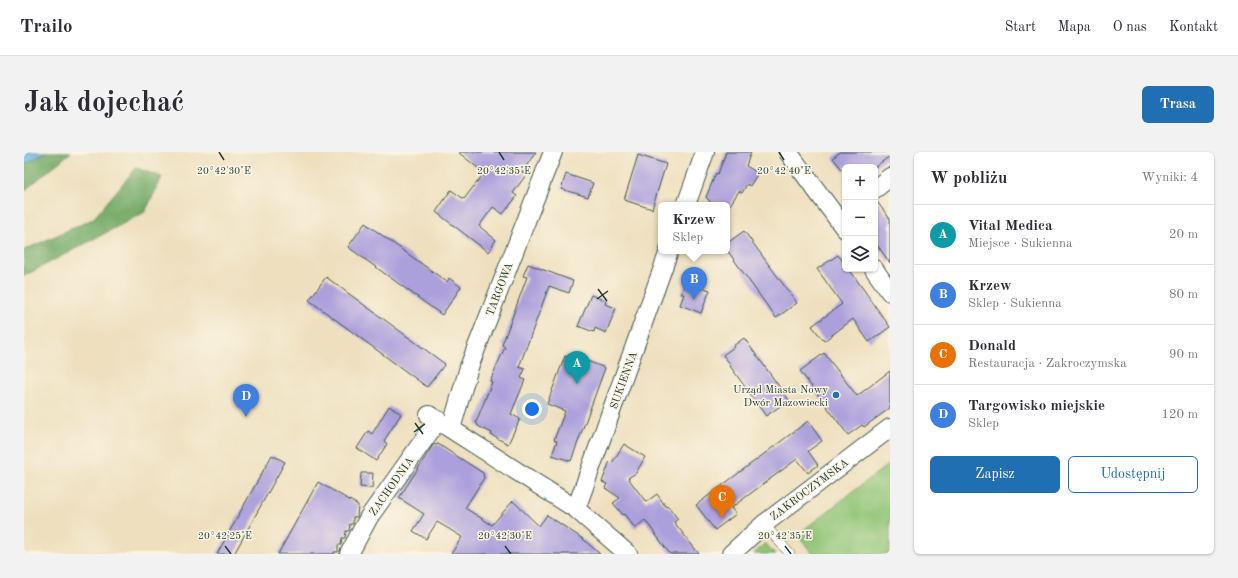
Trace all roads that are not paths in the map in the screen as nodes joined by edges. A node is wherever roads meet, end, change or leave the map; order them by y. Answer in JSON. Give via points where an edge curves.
{"nodes":[{"id":1,"x":553,"y":152,"type":"edge"},
{"id":2,"x":706,"y":152,"type":"edge"},
{"id":3,"x":788,"y":152,"type":"edge"},
{"id":4,"x":890,"y":177,"type":"edge"},
{"id":5,"x":878,"y":187,"type":"edge"},
{"id":6,"x":687,"y":202,"type":"edge"},
{"id":7,"x":842,"y":220,"type":"edge"},
{"id":8,"x":669,"y":254,"type":"edge"},
{"id":9,"x":876,"y":272,"type":"edge"},
{"id":10,"x":890,"y":292,"type":"edge"},
{"id":11,"x":439,"y":421,"type":"junction"},
{"id":12,"x":890,"y":428,"type":"edge"},
{"id":13,"x":576,"y":509,"type":"junction"},
{"id":14,"x":764,"y":524,"type":"junction"},
{"id":15,"x":349,"y":554,"type":"edge"},
{"id":16,"x":628,"y":554,"type":"edge"},
{"id":17,"x":731,"y":554,"type":"edge"},
{"id":18,"x":790,"y":554,"type":"edge"}],
"edges":[{"from":1,"to":11,"type":"street","name":"TARGOWA","via":[[469,368]]},
{"from":2,"to":6,"type":"street"},
{"from":3,"to":7,"type":"street"},
{"from":4,"to":5,"type":"street"},
{"from":8,"to":13,"type":"street","name":"SUKIENNA"},
{"from":9,"to":10,"type":"street"},
{"from":11,"to":13,"type":"street"},
{"from":11,"to":15,"type":"street","name":"ZACHODNIA","via":[[369,517]]},
{"from":12,"to":14,"type":"street","name":"ZAKROCZYMSKA"},
{"from":13,"to":16,"type":"street"},
{"from":14,"to":17,"type":"street","name":"ZAKROCZYMSKA"},
{"from":14,"to":18,"type":"lane"}]}
